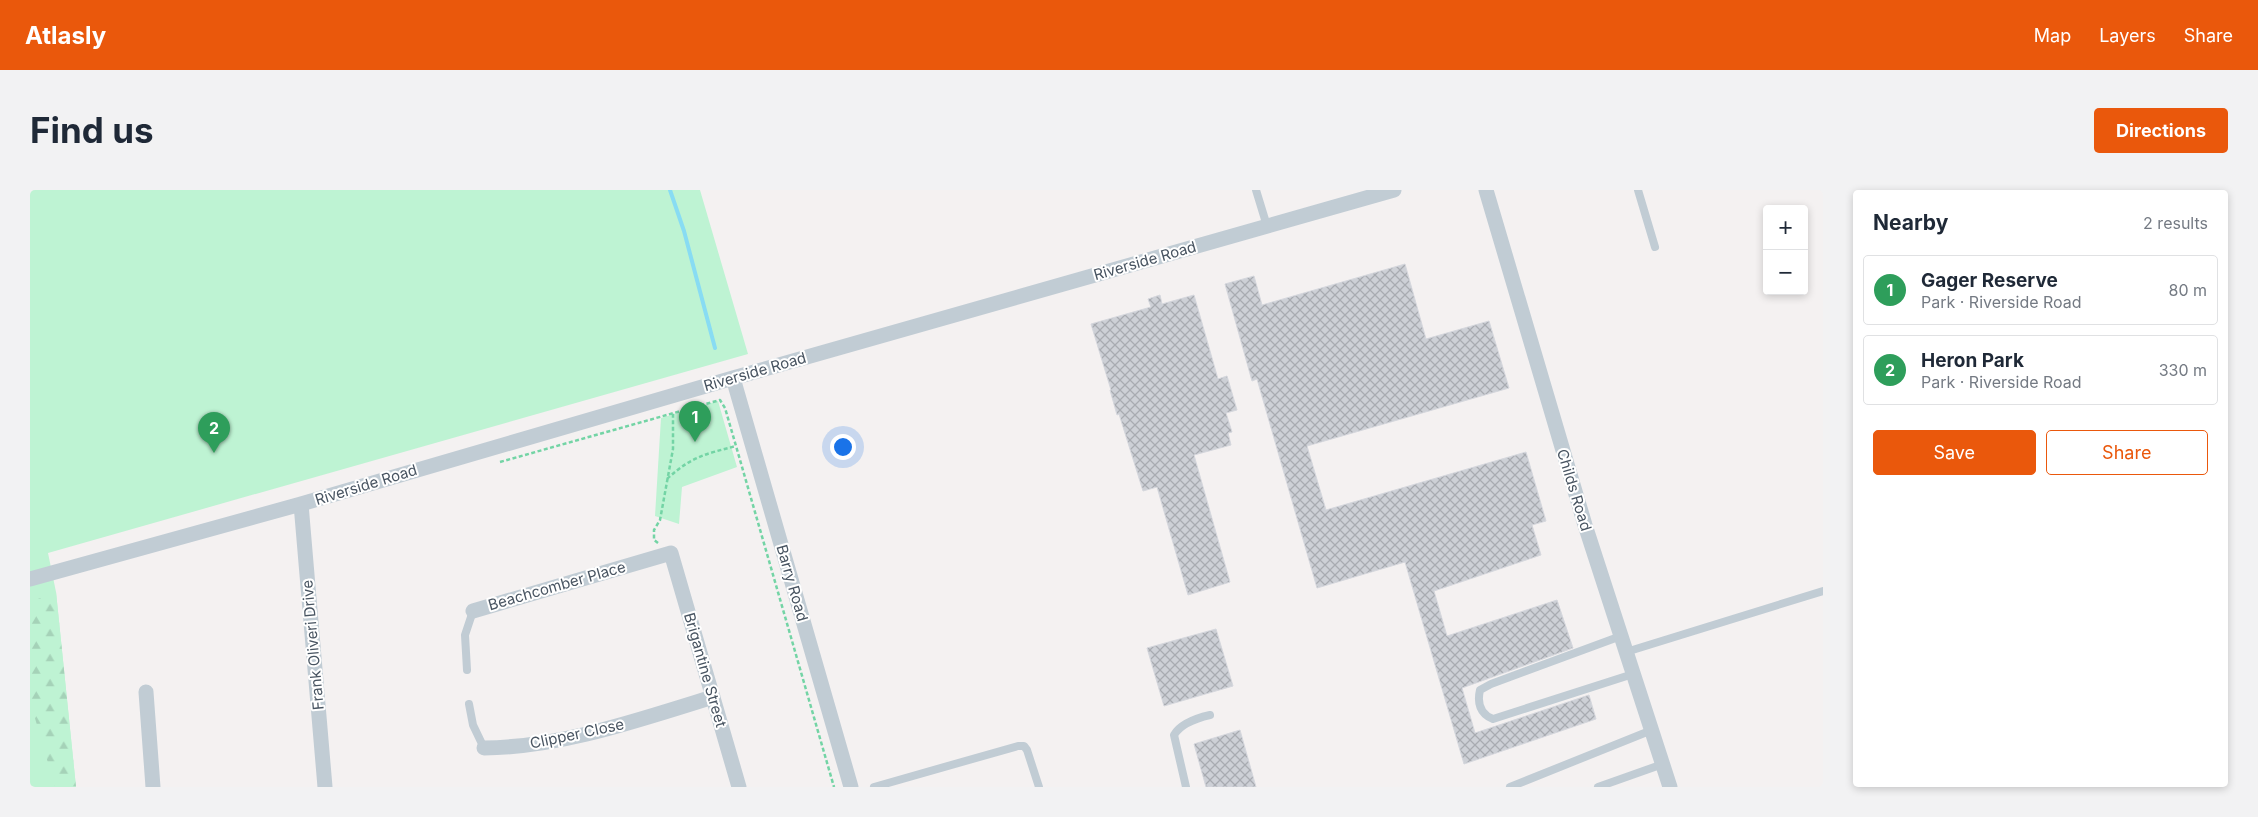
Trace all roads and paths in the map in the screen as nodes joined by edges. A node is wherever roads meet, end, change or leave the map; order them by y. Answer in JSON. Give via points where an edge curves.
{"nodes":[{"id":1,"x":1256,"y":190,"type":"edge"},
{"id":2,"x":1394,"y":190,"type":"edge"},
{"id":3,"x":1486,"y":190,"type":"edge"},
{"id":4,"x":1638,"y":190,"type":"edge"},
{"id":5,"x":1267,"y":226,"type":"junction"},
{"id":6,"x":1655,"y":247,"type":"dead end"},
{"id":7,"x":733,"y":378,"type":"junction"},
{"id":8,"x":736,"y":446,"type":"junction"},
{"id":9,"x":666,"y":480,"type":"junction"},
{"id":10,"x":301,"y":504,"type":"junction"},
{"id":11,"x":671,"y":553,"type":"junction"},
{"id":12,"x":30,"y":579,"type":"edge"},
{"id":13,"x":1823,"y":591,"type":"edge"},
{"id":14,"x":473,"y":610,"type":"joint"},
{"id":15,"x":1621,"y":636,"type":"junction"},
{"id":16,"x":1626,"y":652,"type":"junction"},
{"id":17,"x":467,"y":670,"type":"dead end"},
{"id":18,"x":1633,"y":674,"type":"junction"},
{"id":19,"x":146,"y":692,"type":"dead end"},
{"id":20,"x":712,"y":697,"type":"junction"},
{"id":21,"x":469,"y":704,"type":"dead end"},
{"id":22,"x":1210,"y":715,"type":"dead end"},
{"id":23,"x":1652,"y":730,"type":"junction"},
{"id":24,"x":484,"y":748,"type":"joint"},
{"id":25,"x":1663,"y":764,"type":"junction"},
{"id":26,"x":153,"y":787,"type":"edge"},
{"id":27,"x":325,"y":787,"type":"edge"},
{"id":28,"x":738,"y":787,"type":"edge"},
{"id":29,"x":834,"y":787,"type":"edge"},
{"id":30,"x":851,"y":787,"type":"edge"},
{"id":31,"x":874,"y":787,"type":"edge"},
{"id":32,"x":1038,"y":787,"type":"edge"},
{"id":33,"x":1186,"y":787,"type":"edge"},
{"id":34,"x":1510,"y":787,"type":"edge"},
{"id":35,"x":1598,"y":787,"type":"edge"},
{"id":36,"x":1670,"y":787,"type":"edge"}],
"edges":[{"from":1,"to":5,"type":"lane"},
{"from":2,"to":5,"type":"street","name":"Riverside Road"},
{"from":3,"to":15,"type":"street","name":"Childs Road","via":[[1584,525]]},
{"from":4,"to":6,"type":"lane"},
{"from":5,"to":7,"type":"street","name":"Riverside Road"},
{"from":7,"to":10,"type":"street","name":"Riverside Road"},
{"from":7,"to":30,"type":"street","name":"Barry Road"},
{"from":8,"to":9,"type":"path","via":[[698,456],[683,464]]},
{"from":8,"to":9,"type":"path","via":[[720,400],[673,412],[673,449]]},
{"from":8,"to":29,"type":"path"},
{"from":9,"to":11,"type":"path","via":[[654,540]]},
{"from":10,"to":12,"type":"street","name":"Riverside Road"},
{"from":10,"to":27,"type":"street","name":"Frank Oliveri Drive"},
{"from":11,"to":14,"type":"street","name":"Beachcomber Place"},
{"from":11,"to":20,"type":"street","name":"Brigantine Street"},
{"from":13,"to":16,"type":"lane"},
{"from":14,"to":17,"type":"lane","name":"Beachcomber Place","via":[[465,635]]},
{"from":15,"to":16,"type":"street","name":"Childs Road"},
{"from":15,"to":18,"type":"lane","via":[[1491,684],[1480,690],[1481,711],[1493,719]]},
{"from":16,"to":18,"type":"street","name":"Childs Road"},
{"from":18,"to":23,"type":"street","name":"Childs Road"},
{"from":19,"to":26,"type":"street"},
{"from":20,"to":24,"type":"street","name":"Clipper Close","via":[[604,730],[513,748]]},
{"from":20,"to":28,"type":"street","name":"Brigantine Street"},
{"from":21,"to":24,"type":"lane","name":"Clipper Close","via":[[473,725]]},
{"from":22,"to":33,"type":"lane","via":[[1187,723],[1174,735]]},
{"from":23,"to":25,"type":"street","name":"Childs Road"},
{"from":23,"to":34,"type":"lane"},
{"from":25,"to":35,"type":"lane"},
{"from":25,"to":36,"type":"street","name":"Childs Road"},
{"from":31,"to":32,"type":"lane","via":[[1018,746],[1027,750]]}]}
